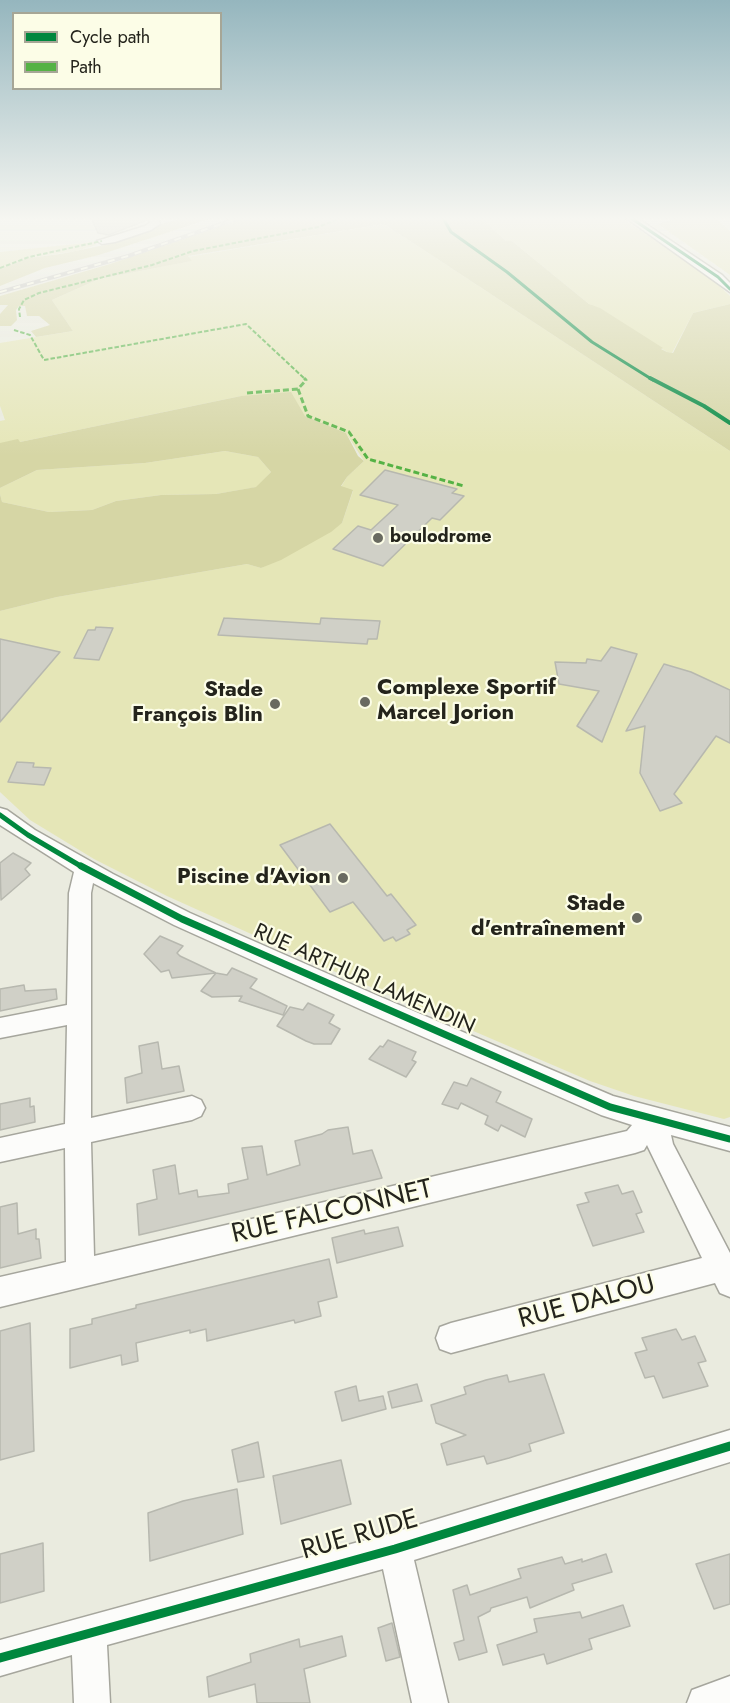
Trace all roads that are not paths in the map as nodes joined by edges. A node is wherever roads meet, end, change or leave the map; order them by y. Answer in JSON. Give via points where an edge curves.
{"nodes":[{"id":1,"x":0,"y":815,"type":"edge"},
{"id":2,"x":85,"y":869,"type":"junction"},
{"id":3,"x":78,"y":1012,"type":"junction"},
{"id":4,"x":0,"y":1028,"type":"edge"},
{"id":5,"x":192,"y":1108,"type":"dead end"},
{"id":6,"x":652,"y":1117,"type":"junction"},
{"id":7,"x":78,"y":1134,"type":"junction"},
{"id":8,"x":730,"y":1139,"type":"edge"},
{"id":9,"x":0,"y":1150,"type":"edge"},
{"id":10,"x":80,"y":1273,"type":"junction"},
{"id":11,"x":727,"y":1275,"type":"edge"},
{"id":12,"x":0,"y":1292,"type":"edge"},
{"id":13,"x":451,"y":1338,"type":"dead end"},
{"id":14,"x":730,"y":1446,"type":"edge"},
{"id":15,"x":395,"y":1549,"type":"junction"},
{"id":16,"x":89,"y":1632,"type":"junction"},
{"id":17,"x":0,"y":1658,"type":"edge"},
{"id":18,"x":730,"y":1694,"type":"edge"},
{"id":19,"x":92,"y":1703,"type":"edge"},
{"id":20,"x":430,"y":1703,"type":"edge"},
{"id":21,"x":705,"y":1703,"type":"edge"}],
"edges":[{"from":1,"to":2,"type":"street","name":"RUE ARTHUR LAMENDIN"},
{"from":2,"to":3,"type":"street","via":[[80,893]]},
{"from":2,"to":6,"type":"street","name":"RUE ARTHUR LAMENDIN","via":[[182,919],[379,1007],[610,1107]]},
{"from":3,"to":4,"type":"street"},
{"from":3,"to":7,"type":"street"},
{"from":5,"to":7,"type":"street"},
{"from":6,"to":8,"type":"street","name":"RUE ARTHUR LAMENDIN"},
{"from":6,"to":10,"type":"street","name":"RUE FALCONNET","via":[[635,1141]]},
{"from":6,"to":11,"type":"street","via":[[661,1146]]},
{"from":7,"to":9,"type":"street"},
{"from":7,"to":10,"type":"street"},
{"from":10,"to":12,"type":"street","name":"RUE FALCONNET"},
{"from":11,"to":13,"type":"street","name":"RUE DALOU"},
{"from":14,"to":15,"type":"street","name":"RUE RUDE"},
{"from":15,"to":16,"type":"street","name":"RUE RUDE"},
{"from":15,"to":20,"type":"street"},
{"from":16,"to":17,"type":"street","name":"RUE RUDE"},
{"from":16,"to":19,"type":"street"},
{"from":18,"to":21,"type":"street"}]}
